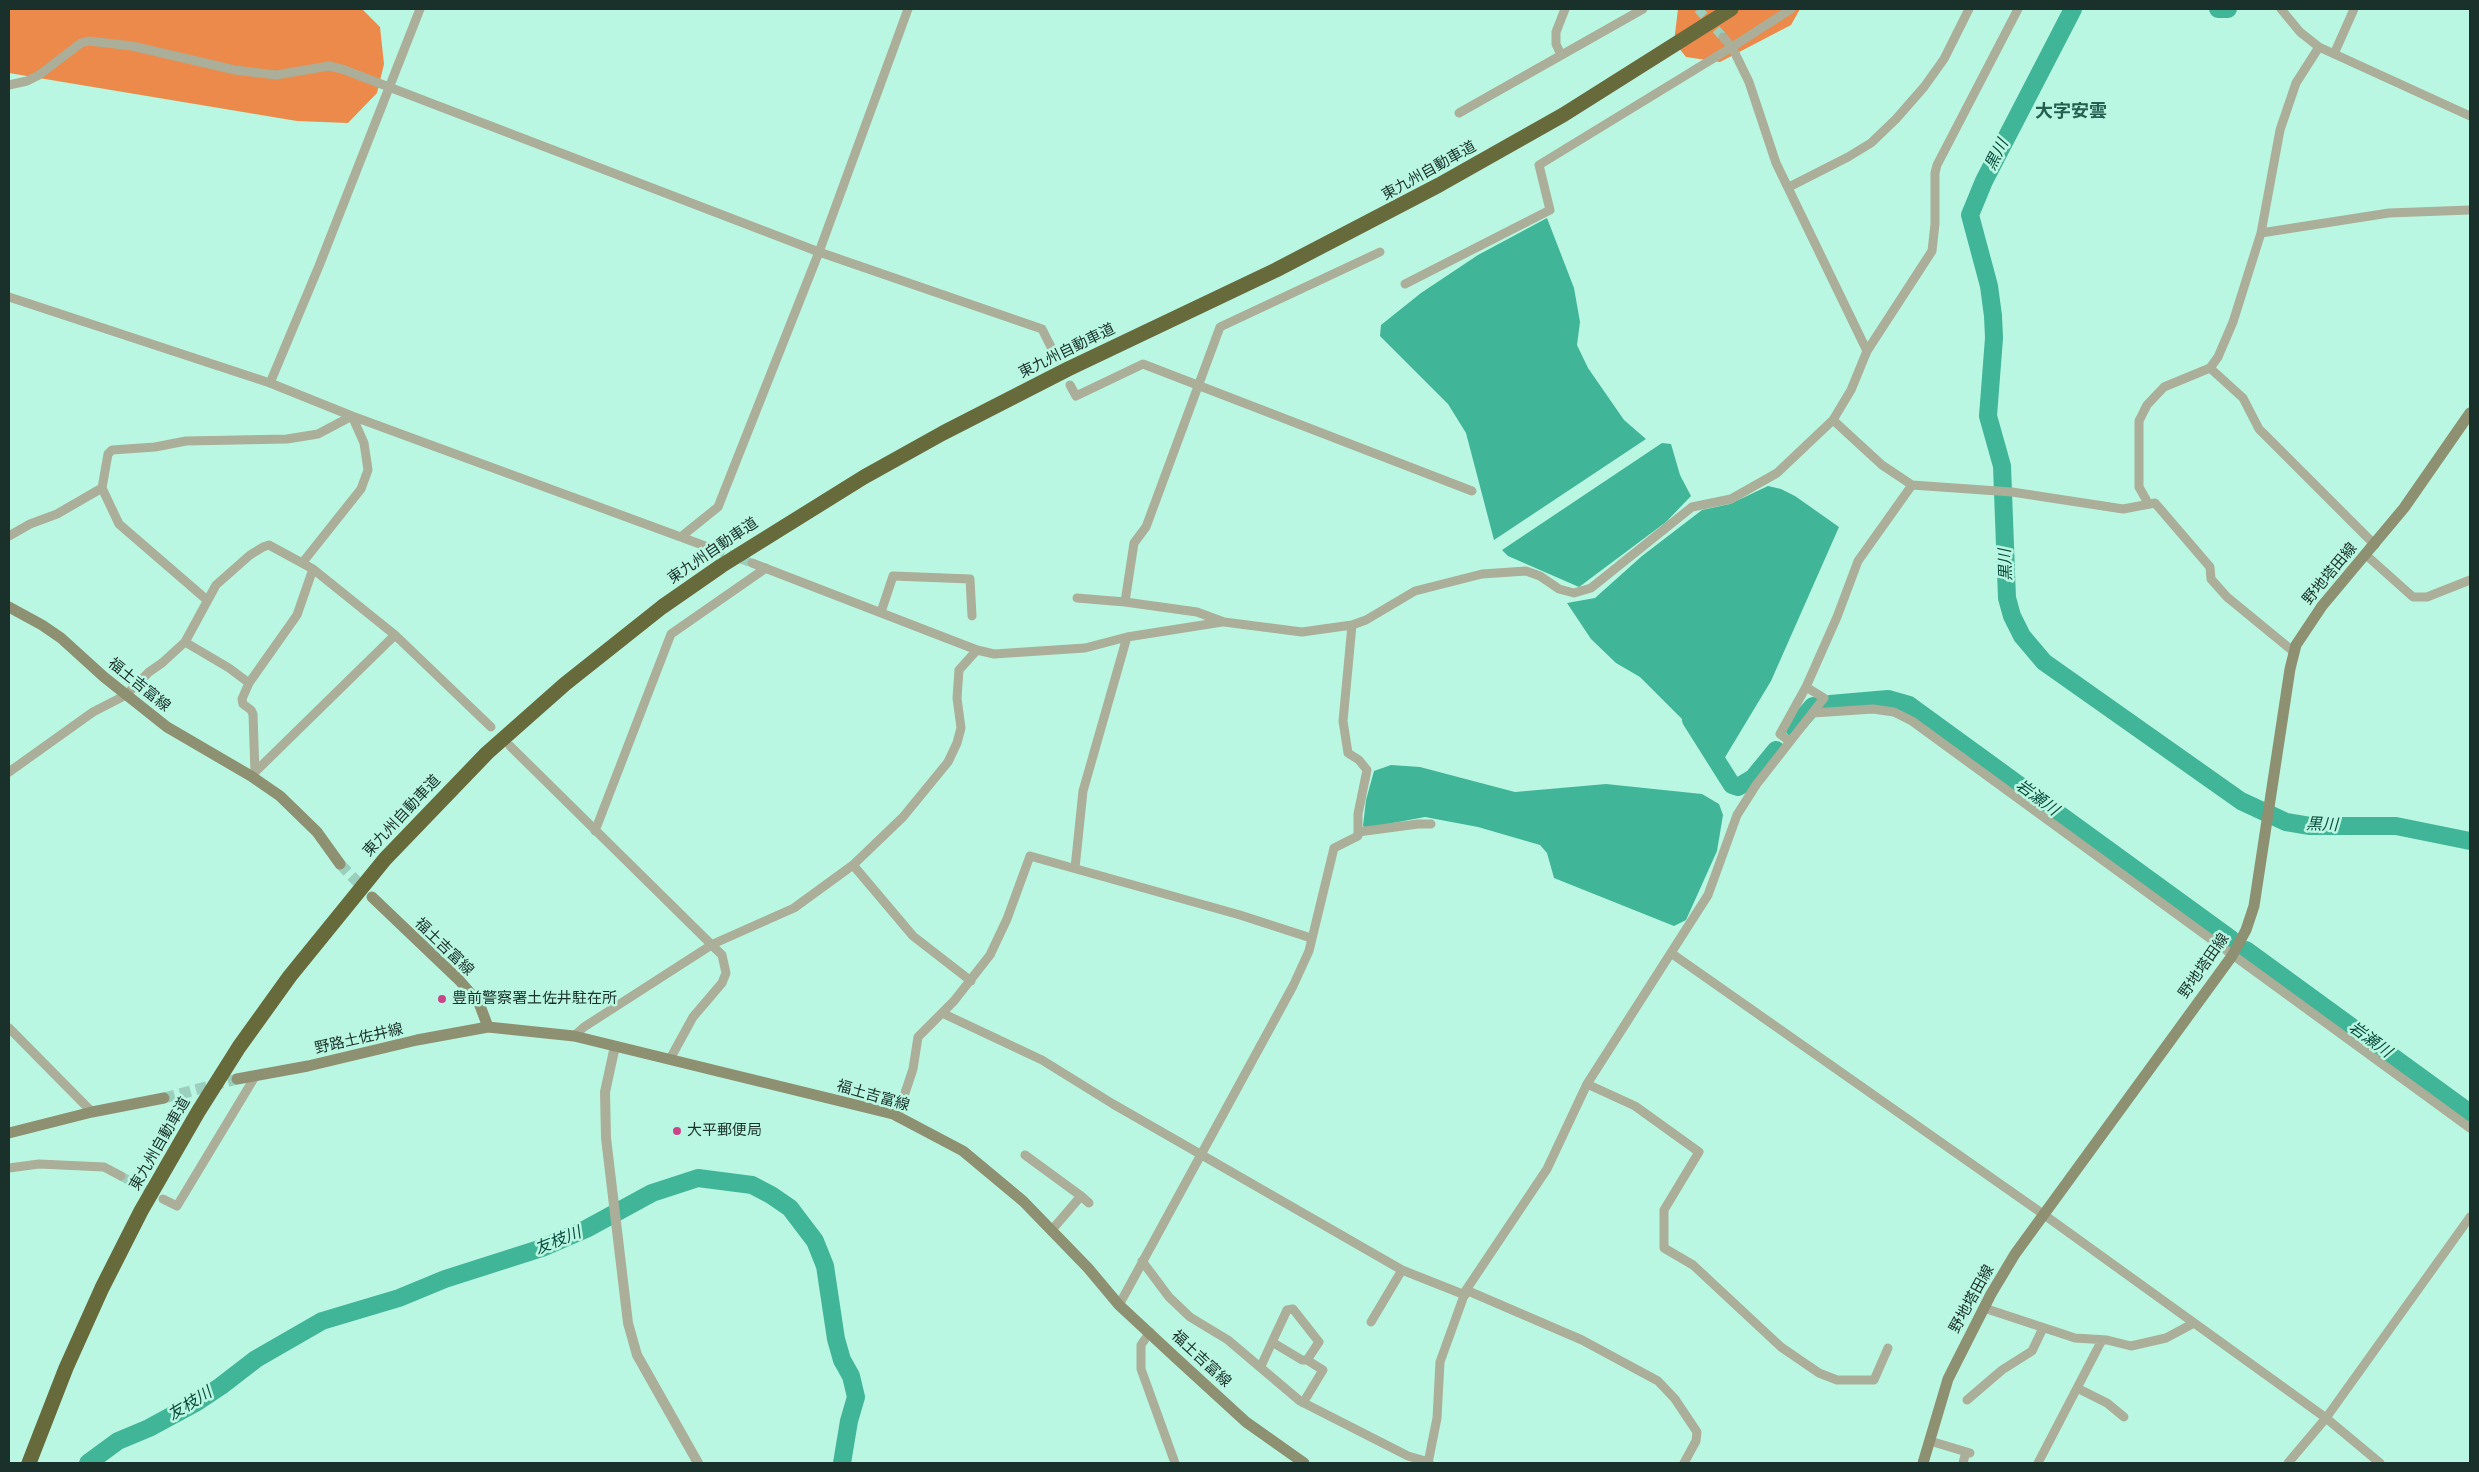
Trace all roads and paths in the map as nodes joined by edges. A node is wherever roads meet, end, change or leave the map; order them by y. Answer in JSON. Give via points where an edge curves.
{"nodes":[{"id":1,"x":420,"y":9,"type":"edge"},
{"id":2,"x":908,"y":9,"type":"edge"},
{"id":3,"x":1565,"y":9,"type":"edge"},
{"id":4,"x":1643,"y":9,"type":"edge"},
{"id":5,"x":1731,"y":9,"type":"edge"},
{"id":6,"x":1791,"y":9,"type":"edge"},
{"id":7,"x":1969,"y":9,"type":"edge"},
{"id":8,"x":2018,"y":9,"type":"edge"},
{"id":9,"x":2281,"y":9,"type":"edge"},
{"id":10,"x":2354,"y":9,"type":"edge"},
{"id":11,"x":1723,"y":37,"type":"tunnel mouth"},
{"id":12,"x":1732,"y":47,"type":"junction"},
{"id":13,"x":2319,"y":47,"type":"junction"},
{"id":14,"x":2334,"y":54,"type":"junction"},
{"id":15,"x":1561,"y":55,"type":"junction"},
{"id":16,"x":9,"y":85,"type":"edge"},
{"id":17,"x":390,"y":87,"type":"junction"},
{"id":18,"x":1459,"y":113,"type":"dead end"},
{"id":19,"x":2470,"y":116,"type":"edge"},
{"id":20,"x":1788,"y":187,"type":"junction"},
{"id":21,"x":2470,"y":210,"type":"edge"},
{"id":22,"x":2261,"y":232,"type":"junction"},
{"id":23,"x":819,"y":252,"type":"junction"},
{"id":24,"x":1380,"y":252,"type":"dead end"},
{"id":25,"x":1405,"y":284,"type":"dead end"},
{"id":26,"x":9,"y":298,"type":"edge"},
{"id":27,"x":1867,"y":351,"type":"junction"},
{"id":28,"x":1057,"y":359,"type":"dead end"},
{"id":29,"x":2210,"y":368,"type":"junction"},
{"id":30,"x":270,"y":383,"type":"junction"},
{"id":31,"x":1070,"y":385,"type":"dead end"},
{"id":32,"x":1197,"y":386,"type":"junction"},
{"id":33,"x":352,"y":416,"type":"junction"},
{"id":34,"x":1833,"y":420,"type":"junction"},
{"id":35,"x":2468,"y":420,"type":"edge"},
{"id":36,"x":1912,"y":484,"type":"junction"},
{"id":37,"x":102,"y":488,"type":"junction"},
{"id":38,"x":1472,"y":490,"type":"dead end"},
{"id":39,"x":2148,"y":503,"type":"junction"},
{"id":40,"x":9,"y":536,"type":"edge"},
{"id":41,"x":682,"y":536,"type":"junction"},
{"id":42,"x":2375,"y":545,"type":"junction"},
{"id":43,"x":716,"y":550,"type":"tunnel mouth"},
{"id":44,"x":2366,"y":555,"type":"junction"},
{"id":45,"x":303,"y":562,"type":"junction"},
{"id":46,"x":752,"y":563,"type":"tunnel mouth"},
{"id":47,"x":766,"y":568,"type":"junction"},
{"id":48,"x":313,"y":569,"type":"junction"},
{"id":49,"x":2470,"y":580,"type":"edge"},
{"id":50,"x":1077,"y":598,"type":"dead end"},
{"id":51,"x":207,"y":600,"type":"junction"},
{"id":52,"x":1125,"y":602,"type":"junction"},
{"id":53,"x":9,"y":607,"type":"edge"},
{"id":54,"x":880,"y":612,"type":"junction"},
{"id":55,"x":972,"y":616,"type":"dead end"},
{"id":56,"x":1224,"y":622,"type":"junction"},
{"id":57,"x":1352,"y":625,"type":"junction"},
{"id":58,"x":395,"y":635,"type":"junction"},
{"id":59,"x":1127,"y":637,"type":"junction"},
{"id":60,"x":185,"y":642,"type":"junction"},
{"id":61,"x":977,"y":650,"type":"junction"},
{"id":62,"x":2294,"y":652,"type":"junction"},
{"id":63,"x":249,"y":683,"type":"junction"},
{"id":64,"x":1806,"y":687,"type":"junction"},
{"id":65,"x":126,"y":695,"type":"junction"},
{"id":66,"x":1813,"y":713,"type":"junction"},
{"id":67,"x":491,"y":727,"type":"dead end"},
{"id":68,"x":1789,"y":741,"type":"junction"},
{"id":69,"x":510,"y":746,"type":"dead end"},
{"id":70,"x":9,"y":772,"type":"edge"},
{"id":71,"x":253,"y":774,"type":"junction"},
{"id":72,"x":1431,"y":824,"type":"dead end"},
{"id":73,"x":595,"y":831,"type":"junction"},
{"id":74,"x":1358,"y":832,"type":"junction"},
{"id":75,"x":340,"y":864,"type":"tunnel mouth"},
{"id":76,"x":853,"y":865,"type":"junction"},
{"id":77,"x":1074,"y":868,"type":"junction"},
{"id":78,"x":372,"y":897,"type":"tunnel mouth"},
{"id":79,"x":1311,"y":938,"type":"junction"},
{"id":80,"x":713,"y":944,"type":"junction"},
{"id":81,"x":1671,"y":953,"type":"junction"},
{"id":82,"x":2232,"y":956,"type":"junction"},
{"id":83,"x":971,"y":981,"type":"junction"},
{"id":84,"x":942,"y":1014,"type":"junction"},
{"id":85,"x":488,"y":1027,"type":"junction"},
{"id":86,"x":9,"y":1028,"type":"edge"},
{"id":87,"x":574,"y":1036,"type":"junction"},
{"id":88,"x":615,"y":1046,"type":"junction"},
{"id":89,"x":670,"y":1059,"type":"junction"},
{"id":90,"x":256,"y":1075,"type":"junction"},
{"id":91,"x":237,"y":1079,"type":"tunnel mouth"},
{"id":92,"x":1587,"y":1084,"type":"junction"},
{"id":93,"x":164,"y":1098,"type":"tunnel mouth"},
{"id":94,"x":92,"y":1112,"type":"junction"},
{"id":95,"x":897,"y":1116,"type":"junction"},
{"id":96,"x":2470,"y":1128,"type":"edge"},
{"id":97,"x":9,"y":1133,"type":"edge"},
{"id":98,"x":1025,"y":1155,"type":"dead end"},
{"id":99,"x":1202,"y":1156,"type":"junction"},
{"id":100,"x":9,"y":1168,"type":"edge"},
{"id":101,"x":120,"y":1176,"type":"tunnel mouth"},
{"id":102,"x":1081,"y":1196,"type":"junction"},
{"id":103,"x":163,"y":1199,"type":"tunnel mouth"},
{"id":104,"x":1089,"y":1203,"type":"dead end"},
{"id":105,"x":2043,"y":1214,"type":"junction"},
{"id":106,"x":2470,"y":1217,"type":"edge"},
{"id":107,"x":1051,"y":1231,"type":"junction"},
{"id":108,"x":1142,"y":1261,"type":"junction"},
{"id":109,"x":1402,"y":1270,"type":"junction"},
{"id":110,"x":1465,"y":1293,"type":"junction"},
{"id":111,"x":1120,"y":1305,"type":"junction"},
{"id":112,"x":1984,"y":1308,"type":"junction"},
{"id":113,"x":1370,"y":1322,"type":"dead end"},
{"id":114,"x":2194,"y":1322,"type":"junction"},
{"id":115,"x":2043,"y":1328,"type":"junction"},
{"id":116,"x":1150,"y":1332,"type":"junction"},
{"id":117,"x":2102,"y":1340,"type":"junction"},
{"id":118,"x":1272,"y":1342,"type":"junction"},
{"id":119,"x":1888,"y":1348,"type":"dead end"},
{"id":120,"x":1307,"y":1360,"type":"junction"},
{"id":121,"x":1261,"y":1366,"type":"junction"},
{"id":122,"x":2077,"y":1388,"type":"junction"},
{"id":123,"x":1967,"y":1400,"type":"dead end"},
{"id":124,"x":1303,"y":1403,"type":"junction"},
{"id":125,"x":2124,"y":1417,"type":"dead end"},
{"id":126,"x":2326,"y":1418,"type":"junction"},
{"id":127,"x":1930,"y":1441,"type":"junction"},
{"id":128,"x":1428,"y":1462,"type":"edge"},
{"id":129,"x":29,"y":1463,"type":"edge"},
{"id":130,"x":698,"y":1463,"type":"edge"},
{"id":131,"x":1175,"y":1463,"type":"edge"},
{"id":132,"x":1304,"y":1463,"type":"edge"},
{"id":133,"x":1684,"y":1463,"type":"edge"},
{"id":134,"x":1923,"y":1463,"type":"edge"},
{"id":135,"x":1963,"y":1463,"type":"edge"},
{"id":136,"x":2038,"y":1463,"type":"edge"},
{"id":137,"x":2288,"y":1463,"type":"edge"},
{"id":138,"x":2380,"y":1463,"type":"edge"}],
"edges":[{"from":1,"to":17,"type":"street"},
{"from":2,"to":23,"type":"street"},
{"from":3,"to":15,"type":"street","via":[[1556,32],[1556,44]]},
{"from":4,"to":15,"type":"street"},
{"from":5,"to":129,"type":"highway","name":"東九州自動車道","via":[[1563,115],[1439,185],[1276,270],[1068,369],[864,477],[721,566],[565,684],[487,753],[385,859],[290,976],[239,1047],[136,1220],[66,1368]]},
{"from":6,"to":12,"type":"street"},
{"from":7,"to":20,"type":"street","via":[[1944,58],[1896,119],[1871,143],[1848,158]]},
{"from":8,"to":27,"type":"street","via":[[1937,166],[1932,251]]},
{"from":9,"to":13,"type":"street","via":[[2300,32]]},
{"from":10,"to":14,"type":"street"},
{"from":11,"to":12,"type":"street"},
{"from":12,"to":20,"type":"street","via":[[1749,82],[1776,163]]},
{"from":12,"to":25,"type":"street","via":[[1539,165],[1550,210]]},
{"from":13,"to":14,"type":"street"},
{"from":13,"to":22,"type":"street","via":[[2296,83],[2280,130]]},
{"from":14,"to":19,"type":"street"},
{"from":15,"to":18,"type":"street"},
{"from":16,"to":17,"type":"street","via":[[39,75],[81,43],[89,41],[132,46],[235,70],[276,75],[330,66]]},
{"from":17,"to":23,"type":"street"},
{"from":17,"to":30,"type":"street"},
{"from":20,"to":27,"type":"street"},
{"from":21,"to":22,"type":"street","via":[[2389,213]]},
{"from":22,"to":29,"type":"street","via":[[2232,322]]},
{"from":23,"to":28,"type":"street","via":[[1042,329]]},
{"from":23,"to":41,"type":"street","via":[[718,507]]},
{"from":24,"to":32,"type":"street","via":[[1220,327]]},
{"from":26,"to":30,"type":"street"},
{"from":27,"to":34,"type":"street","via":[[1851,390]]},
{"from":29,"to":39,"type":"street","via":[[2164,387],[2146,405],[2139,421],[2139,487]]},
{"from":29,"to":42,"type":"street","via":[[2243,398],[2259,429]]},
{"from":30,"to":33,"type":"street"},
{"from":31,"to":32,"type":"street","via":[[1076,396],[1143,364]]},
{"from":32,"to":38,"type":"street"},
{"from":32,"to":52,"type":"street","via":[[1146,527],[1134,543]]},
{"from":33,"to":37,"type":"street","via":[[318,434],[288,439],[210,440],[112,450],[106,462]]},
{"from":33,"to":41,"type":"street"},
{"from":33,"to":45,"type":"street","via":[[364,443],[368,470],[361,489]]},
{"from":34,"to":36,"type":"street","via":[[1882,465]]},
{"from":34,"to":57,"type":"street","via":[[1777,474],[1730,499],[1692,507],[1591,588],[1574,593],[1559,589],[1526,571],[1482,574],[1415,591]]},
{"from":35,"to":42,"type":"main road","name":"野地塔田線"},
{"from":36,"to":39,"type":"street","via":[[2012,492],[2123,509]]},
{"from":36,"to":64,"type":"street","via":[[1858,561]]},
{"from":37,"to":40,"type":"street"},
{"from":37,"to":51,"type":"street","via":[[118,524]]},
{"from":39,"to":62,"type":"street","via":[[2155,503],[2210,567],[2211,579],[2227,597]]},
{"from":41,"to":43,"type":"street"},
{"from":42,"to":44,"type":"main road","name":"野地塔田線"},
{"from":44,"to":49,"type":"street","via":[[2413,597],[2427,597]]},
{"from":44,"to":62,"type":"main road","name":"野地塔田線","via":[[2312,620]]},
{"from":45,"to":48,"type":"street"},
{"from":45,"to":51,"type":"street","via":[[269,545],[263,546],[230,571]]},
{"from":46,"to":47,"type":"street"},
{"from":47,"to":54,"type":"street"},
{"from":47,"to":73,"type":"street","via":[[671,634]]},
{"from":48,"to":58,"type":"street"},
{"from":48,"to":63,"type":"street","via":[[298,615]]},
{"from":50,"to":52,"type":"street"},
{"from":51,"to":60,"type":"street"},
{"from":52,"to":56,"type":"street","via":[[1197,612]]},
{"from":53,"to":65,"type":"main road","name":"福土吉富線","via":[[61,638]]},
{"from":54,"to":55,"type":"street","via":[[894,576],[970,579]]},
{"from":54,"to":61,"type":"street"},
{"from":56,"to":57,"type":"street","via":[[1302,632]]},
{"from":56,"to":59,"type":"street"},
{"from":57,"to":74,"type":"street","via":[[1343,721],[1348,754],[1367,770],[1358,814]]},
{"from":58,"to":67,"type":"street"},
{"from":58,"to":71,"type":"street"},
{"from":59,"to":61,"type":"street","via":[[1085,648],[994,654]]},
{"from":59,"to":77,"type":"street","via":[[1083,791]]},
{"from":60,"to":63,"type":"street"},
{"from":60,"to":65,"type":"street"},
{"from":61,"to":76,"type":"street","via":[[959,670],[957,698],[961,728],[948,762],[903,817]]},
{"from":62,"to":82,"type":"main road","name":"野地塔田線","via":[[2254,906]]},
{"from":63,"to":71,"type":"street","via":[[242,699],[253,714]]},
{"from":64,"to":66,"type":"street","via":[[1824,698]]},
{"from":64,"to":68,"type":"street","via":[[1780,734]]},
{"from":65,"to":70,"type":"street","via":[[93,712]]},
{"from":65,"to":71,"type":"main road","name":"福土吉富線","via":[[167,727]]},
{"from":66,"to":68,"type":"street"},
{"from":66,"to":82,"type":"street","via":[[1873,709],[1894,712],[1912,721]]},
{"from":68,"to":81,"type":"street","via":[[1737,815],[1708,896]]},
{"from":69,"to":73,"type":"street"},
{"from":71,"to":75,"type":"main road","name":"福土吉富線","via":[[317,832]]},
{"from":72,"to":74,"type":"street"},
{"from":73,"to":80,"type":"street"},
{"from":74,"to":79,"type":"street","via":[[1358,836],[1334,848]]},
{"from":76,"to":80,"type":"street","via":[[794,908]]},
{"from":76,"to":83,"type":"street","via":[[913,936]]},
{"from":77,"to":79,"type":"street"},
{"from":77,"to":83,"type":"street","via":[[1030,856],[990,955]]},
{"from":78,"to":85,"type":"main road","name":"福土吉富線","via":[[459,980],[479,1003]]},
{"from":79,"to":99,"type":"street","via":[[1294,986]]},
{"from":80,"to":87,"type":"street"},
{"from":80,"to":89,"type":"street","via":[[722,955],[726,973],[693,1017]]},
{"from":81,"to":92,"type":"street"},
{"from":81,"to":105,"type":"street"},
{"from":82,"to":96,"type":"street"},
{"from":82,"to":105,"type":"main road","name":"野地塔田線"},
{"from":83,"to":84,"type":"street"},
{"from":84,"to":95,"type":"street","via":[[918,1037],[913,1069]]},
{"from":84,"to":99,"type":"street","via":[[1042,1060]]},
{"from":85,"to":87,"type":"main road","name":"福土吉富線"},
{"from":85,"to":90,"type":"main road","name":"野路土佐井線"},
{"from":86,"to":94,"type":"street"},
{"from":87,"to":88,"type":"main road","name":"福土吉富線"},
{"from":88,"to":89,"type":"main road","name":"福土吉富線"},
{"from":88,"to":130,"type":"street","via":[[605,1092],[606,1138],[628,1324],[637,1355]]},
{"from":89,"to":95,"type":"main road","name":"福土吉富線"},
{"from":90,"to":91,"type":"main road","name":"野路土佐井線"},
{"from":90,"to":103,"type":"street","via":[[177,1206]]},
{"from":92,"to":110,"type":"street","via":[[1547,1169]]},
{"from":92,"to":119,"type":"street","via":[[1635,1106],[1699,1152],[1664,1210],[1664,1248],[1693,1265],[1781,1347],[1818,1373],[1836,1380],[1874,1380]]},
{"from":93,"to":94,"type":"main road"},
{"from":94,"to":97,"type":"main road"},
{"from":95,"to":107,"type":"main road","name":"福土吉富線","via":[[963,1151],[1023,1201]]},
{"from":98,"to":102,"type":"street"},
{"from":99,"to":108,"type":"street"},
{"from":99,"to":109,"type":"street"},
{"from":100,"to":101,"type":"street","via":[[39,1164],[104,1168]]},
{"from":102,"to":104,"type":"street"},
{"from":102,"to":107,"type":"street"},
{"from":105,"to":112,"type":"main road","name":"野地塔田線"},
{"from":105,"to":114,"type":"street"},
{"from":106,"to":126,"type":"street"},
{"from":107,"to":111,"type":"main road","name":"福土吉富線"},
{"from":108,"to":111,"type":"street"},
{"from":108,"to":121,"type":"street","via":[[1169,1297],[1190,1317],[1228,1340]]},
{"from":109,"to":110,"type":"street"},
{"from":109,"to":113,"type":"street"},
{"from":110,"to":128,"type":"street","via":[[1440,1362],[1437,1418]]},
{"from":110,"to":133,"type":"street","via":[[1582,1340],[1658,1381],[1675,1399],[1697,1432],[1696,1441]]},
{"from":111,"to":116,"type":"main road","name":"福土吉富線"},
{"from":112,"to":115,"type":"street"},
{"from":112,"to":127,"type":"main road","name":"野地塔田線","via":[[1948,1380]]},
{"from":114,"to":117,"type":"street","via":[[2166,1338],[2131,1346]]},
{"from":114,"to":126,"type":"street"},
{"from":115,"to":117,"type":"street","via":[[2076,1338]]},
{"from":115,"to":123,"type":"street","via":[[2032,1351],[2002,1370]]},
{"from":116,"to":131,"type":"street","via":[[1141,1345],[1141,1369]]},
{"from":116,"to":132,"type":"main road","name":"福土吉富線","via":[[1246,1422]]},
{"from":117,"to":122,"type":"street"},
{"from":118,"to":120,"type":"street"},
{"from":118,"to":120,"type":"street","via":[[1287,1310],[1293,1310],[1319,1342]]},
{"from":118,"to":121,"type":"street"},
{"from":120,"to":124,"type":"street","via":[[1323,1370]]},
{"from":121,"to":124,"type":"street"},
{"from":122,"to":125,"type":"street","via":[[2108,1403]]},
{"from":122,"to":136,"type":"street"},
{"from":124,"to":128,"type":"street","via":[[1408,1456]]},
{"from":126,"to":137,"type":"street"},
{"from":126,"to":138,"type":"street"},
{"from":127,"to":134,"type":"main road","name":"野地塔田線"},
{"from":127,"to":135,"type":"street","via":[[1968,1453]]}]}
